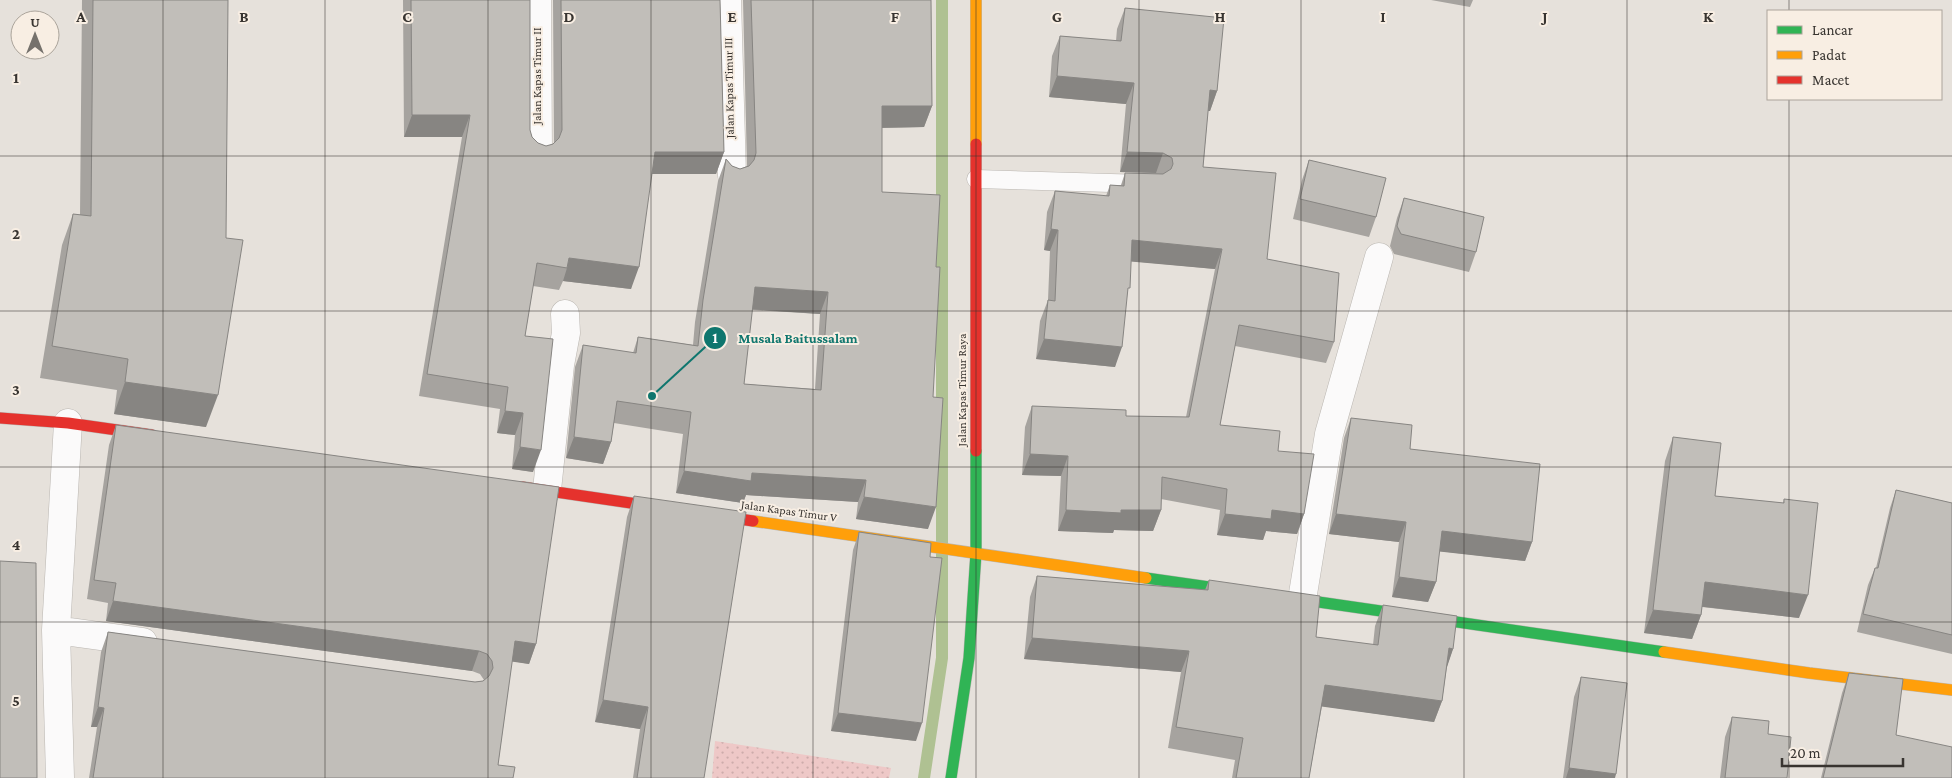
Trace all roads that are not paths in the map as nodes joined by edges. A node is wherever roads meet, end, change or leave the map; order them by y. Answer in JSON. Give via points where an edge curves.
{"nodes":[{"id":1,"x":537,"y":0,"type":"edge"},
{"id":2,"x":728,"y":0,"type":"edge"},
{"id":3,"x":976,"y":0,"type":"edge"},
{"id":4,"x":538,"y":152,"type":"edge"},
{"id":5,"x":732,"y":175,"type":"edge"},
{"id":6,"x":976,"y":179,"type":"junction"},
{"id":7,"x":1155,"y":184,"type":"edge"},
{"id":8,"x":1378,"y":257,"type":"dead end"},
{"id":9,"x":565,"y":314,"type":"dead end"},
{"id":10,"x":0,"y":418,"type":"edge"},
{"id":11,"x":68,"y":423,"type":"junction"},
{"id":12,"x":166,"y":437,"type":"edge"},
{"id":13,"x":508,"y":485,"type":"edge"},
{"id":14,"x":547,"y":490,"type":"junction"},
{"id":15,"x":970,"y":552,"type":"junction"},
{"id":16,"x":1252,"y":593,"type":"edge"},
{"id":17,"x":1272,"y":596,"type":"edge"},
{"id":18,"x":1302,"y":600,"type":"junction"},
{"id":19,"x":56,"y":630,"type":"junction"},
{"id":20,"x":164,"y":645,"type":"edge"},
{"id":21,"x":1952,"y":690,"type":"edge"},
{"id":22,"x":60,"y":778,"type":"edge"},
{"id":23,"x":952,"y":778,"type":"edge"}],
"edges":[{"from":1,"to":4,"type":"street","name":"Jalan Kapas Timur II"},
{"from":2,"to":5,"type":"street","name":"Jalan Kapas Timur III"},
{"from":3,"to":6,"type":"street","name":"Jalan Kapas Timur Raya"},
{"from":6,"to":7,"type":"lane"},
{"from":6,"to":15,"type":"street","name":"Jalan Kapas Timur Raya"},
{"from":8,"to":18,"type":"street","via":[[1329,434]]},
{"from":9,"to":14,"type":"street","via":[[566,333]]},
{"from":10,"to":11,"type":"street"},
{"from":11,"to":12,"type":"street"},
{"from":11,"to":19,"type":"street"},
{"from":13,"to":14,"type":"street","name":"Jalan Kapas Timur V"},
{"from":14,"to":15,"type":"street","name":"Jalan Kapas Timur V"},
{"from":15,"to":16,"type":"street","name":"Jalan Kapas Timur V"},
{"from":15,"to":23,"type":"street","name":"Jalan Kapas Timur Raya","via":[[969,658]]},
{"from":17,"to":18,"type":"street"},
{"from":18,"to":21,"type":"street","via":[[1808,673]]},
{"from":19,"to":20,"type":"street"},
{"from":19,"to":22,"type":"street"}]}
